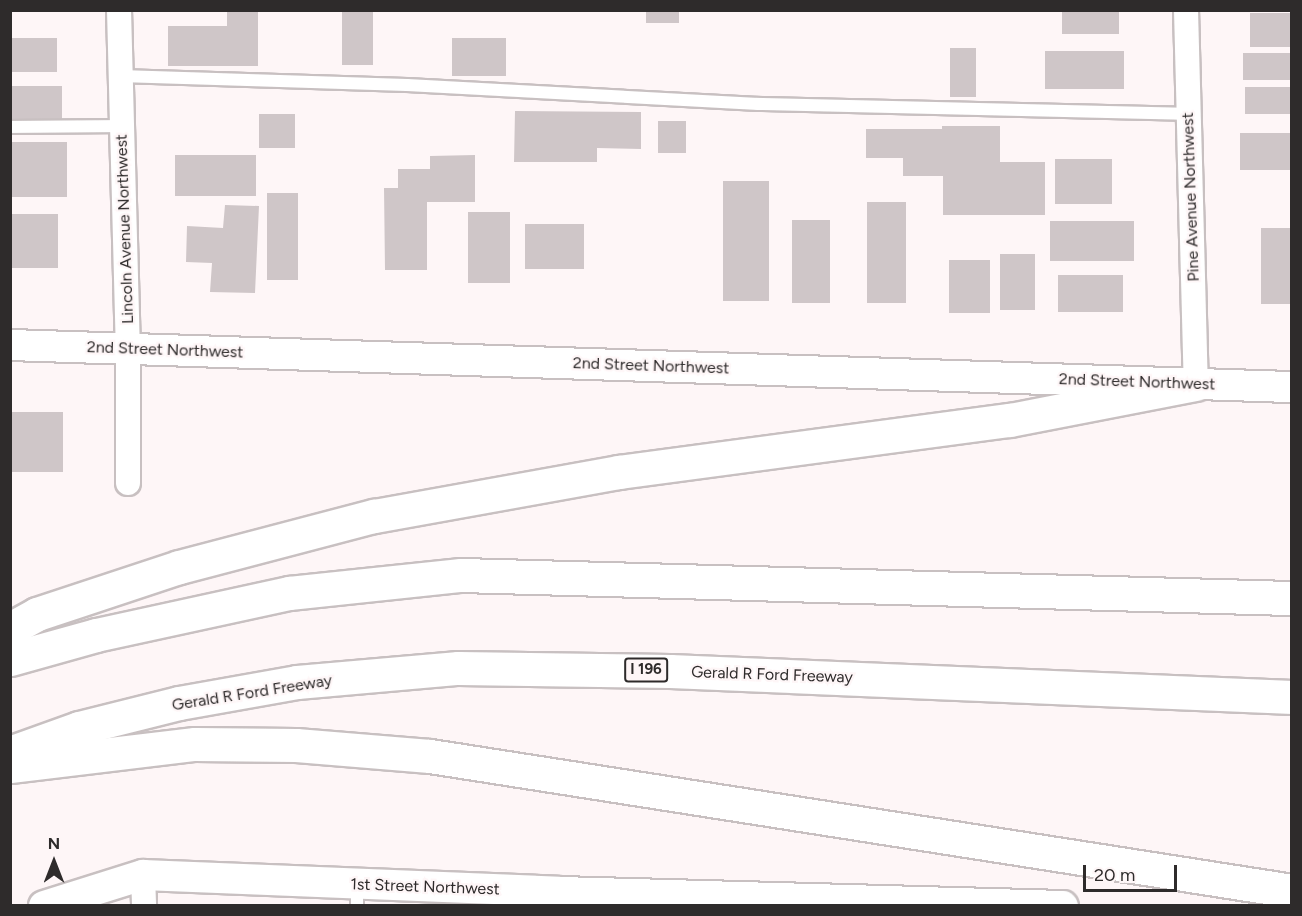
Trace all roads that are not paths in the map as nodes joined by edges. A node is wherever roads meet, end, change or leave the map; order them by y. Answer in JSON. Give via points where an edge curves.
{"nodes":[{"id":1,"x":119,"y":10,"type":"edge"},
{"id":2,"x":1186,"y":10,"type":"edge"},
{"id":3,"x":120,"y":76,"type":"junction"},
{"id":4,"x":1188,"y":114,"type":"junction"},
{"id":5,"x":121,"y":126,"type":"junction"},
{"id":6,"x":10,"y":127,"type":"edge"},
{"id":7,"x":10,"y":345,"type":"edge"},
{"id":8,"x":128,"y":349,"type":"junction"},
{"id":9,"x":1196,"y":384,"type":"junction"},
{"id":10,"x":1292,"y":387,"type":"edge"},
{"id":11,"x":128,"y":483,"type":"dead end"},
{"id":12,"x":1292,"y":598,"type":"edge"},
{"id":13,"x":10,"y":629,"type":"edge"},
{"id":14,"x":10,"y":659,"type":"edge"},
{"id":15,"x":1292,"y":697,"type":"edge"},
{"id":16,"x":10,"y":753,"type":"edge"},
{"id":17,"x":10,"y":766,"type":"edge"},
{"id":18,"x":143,"y":875,"type":"junction"},
{"id":19,"x":1292,"y":891,"type":"edge"},
{"id":20,"x":357,"y":895,"type":"edge"},
{"id":21,"x":560,"y":899,"type":"edge"},
{"id":22,"x":44,"y":906,"type":"edge"},
{"id":23,"x":144,"y":906,"type":"edge"},
{"id":24,"x":1062,"y":906,"type":"edge"}],
"edges":[{"from":1,"to":3,"type":"street","name":"Lincoln Avenue Northwest"},
{"from":2,"to":4,"type":"street","name":"Pine Avenue Northwest"},
{"from":3,"to":4,"type":"lane","via":[[407,85],[758,104]]},
{"from":3,"to":5,"type":"street","name":"Lincoln Avenue Northwest"},
{"from":4,"to":9,"type":"street","name":"Pine Avenue Northwest"},
{"from":5,"to":6,"type":"lane"},
{"from":5,"to":8,"type":"street","name":"Lincoln Avenue Northwest"},
{"from":7,"to":8,"type":"street","name":"2nd Street Northwest"},
{"from":8,"to":9,"type":"street","name":"2nd Street Northwest"},
{"from":8,"to":11,"type":"street","name":"Lincoln Avenue Northwest"},
{"from":9,"to":10,"type":"street","name":"2nd Street Northwest"},
{"from":9,"to":13,"type":"highway","via":[[1010,420],[619,472],[374,516],[179,567],[37,614]]},
{"from":12,"to":14,"type":"highway","via":[[461,574],[289,593],[96,635]]},
{"from":15,"to":16,"type":"highway","name":"Gerald R Ford Freeway","number":"I 196","via":[[670,670],[458,668],[297,682],[179,703],[79,728]]},
{"from":17,"to":19,"type":"highway","via":[[195,744],[296,744],[430,756]]},
{"from":18,"to":20,"type":"street","name":"1st Street Northwest"},
{"from":18,"to":22,"type":"street","name":"1st Street Northwest"},
{"from":18,"to":23,"type":"street"},
{"from":20,"to":21,"type":"street","name":"1st Street Northwest"},
{"from":21,"to":24,"type":"street","name":"1st Street Northwest"}]}
